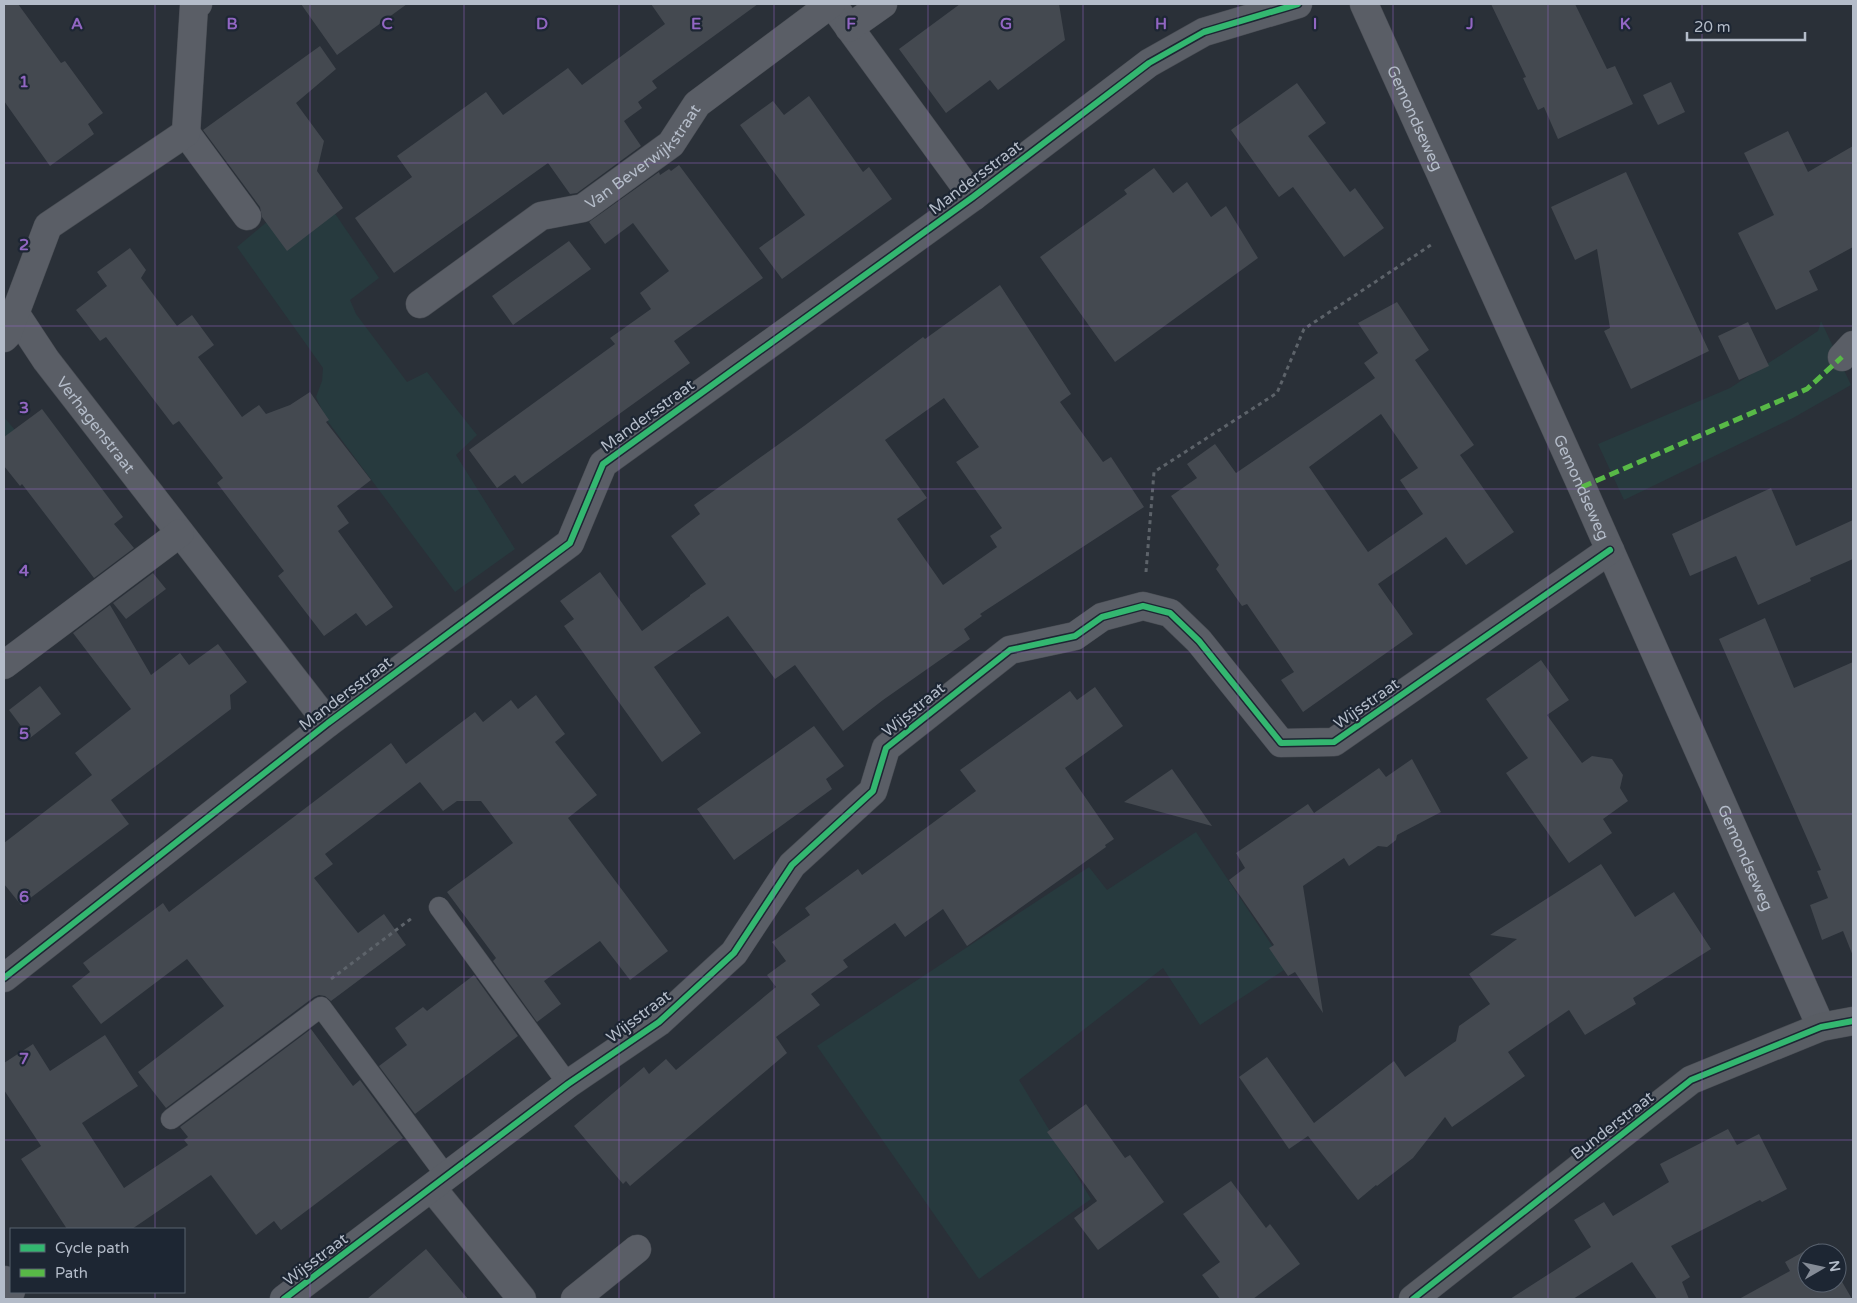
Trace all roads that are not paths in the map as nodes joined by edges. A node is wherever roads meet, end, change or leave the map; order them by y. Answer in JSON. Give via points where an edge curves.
{"nodes":[{"id":1,"x":198,"y":4,"type":"edge"},
{"id":2,"x":832,"y":4,"type":"edge"},
{"id":3,"x":883,"y":4,"type":"edge"},
{"id":4,"x":1298,"y":4,"type":"edge"},
{"id":5,"x":1364,"y":4,"type":"edge"},
{"id":6,"x":849,"y":28,"type":"junction"},
{"id":7,"x":186,"y":134,"type":"junction"},
{"id":8,"x":973,"y":197,"type":"junction"},
{"id":9,"x":247,"y":216,"type":"dead end"},
{"id":10,"x":420,"y":304,"type":"dead end"},
{"id":11,"x":15,"y":313,"type":"junction"},
{"id":12,"x":4,"y":338,"type":"edge"},
{"id":13,"x":180,"y":533,"type":"junction"},
{"id":14,"x":1610,"y":550,"type":"junction"},
{"id":15,"x":4,"y":665,"type":"edge"},
{"id":16,"x":328,"y":723,"type":"junction"},
{"id":17,"x":439,"y":907,"type":"road end"},
{"id":18,"x":4,"y":978,"type":"edge"},
{"id":19,"x":1853,"y":1021,"type":"edge"},
{"id":20,"x":1821,"y":1027,"type":"junction"},
{"id":21,"x":568,"y":1084,"type":"junction"},
{"id":22,"x":171,"y":1119,"type":"dead end"},
{"id":23,"x":440,"y":1182,"type":"junction"},
{"id":24,"x":637,"y":1249,"type":"dead end"},
{"id":25,"x":284,"y":1299,"type":"edge"},
{"id":26,"x":522,"y":1299,"type":"edge"},
{"id":27,"x":575,"y":1299,"type":"edge"},
{"id":28,"x":1414,"y":1299,"type":"edge"}],
"edges":[{"from":1,"to":7,"type":"street","via":[[194,6]]},
{"from":2,"to":6,"type":"street","name":"Van Beverwijkstraat"},
{"from":2,"to":10,"type":"street","name":"Van Beverwijkstraat","via":[[698,104],[672,144],[583,208],[541,216]]},
{"from":3,"to":6,"type":"street"},
{"from":4,"to":8,"type":"street","name":"Mandersstraat","via":[[1204,32],[1149,63]]},
{"from":5,"to":14,"type":"street","name":"Gemondseweg"},
{"from":6,"to":8,"type":"street","name":"Van Beverwijkstraat"},
{"from":7,"to":9,"type":"street"},
{"from":7,"to":11,"type":"street","via":[[48,226]]},
{"from":8,"to":16,"type":"street","name":"Mandersstraat","via":[[603,464],[570,543]]},
{"from":11,"to":12,"type":"street"},
{"from":11,"to":13,"type":"street","name":"Verhagenstraat","via":[[46,360]]},
{"from":13,"to":15,"type":"street"},
{"from":13,"to":16,"type":"street","name":"Verhagenstraat"},
{"from":14,"to":20,"type":"street","name":"Gemondseweg"},
{"from":14,"to":21,"type":"street","name":"Wijsstraat","via":[[1334,742],[1281,743],[1199,640],[1170,613],[1143,606],[1102,617],[1076,636],[1010,650],[886,748],[873,791],[792,865],[734,952],[659,1022]]},
{"from":16,"to":18,"type":"street","name":"Mandersstraat"},
{"from":17,"to":21,"type":"lane"},
{"from":19,"to":20,"type":"street","name":"Bunderstraat"},
{"from":20,"to":28,"type":"street","name":"Bunderstraat","via":[[1691,1080]]},
{"from":21,"to":23,"type":"street","name":"Wijsstraat"},
{"from":22,"to":23,"type":"lane","via":[[321,1007]]},
{"from":23,"to":25,"type":"street","name":"Wijsstraat"},
{"from":23,"to":26,"type":"street"},
{"from":24,"to":27,"type":"street"}]}
